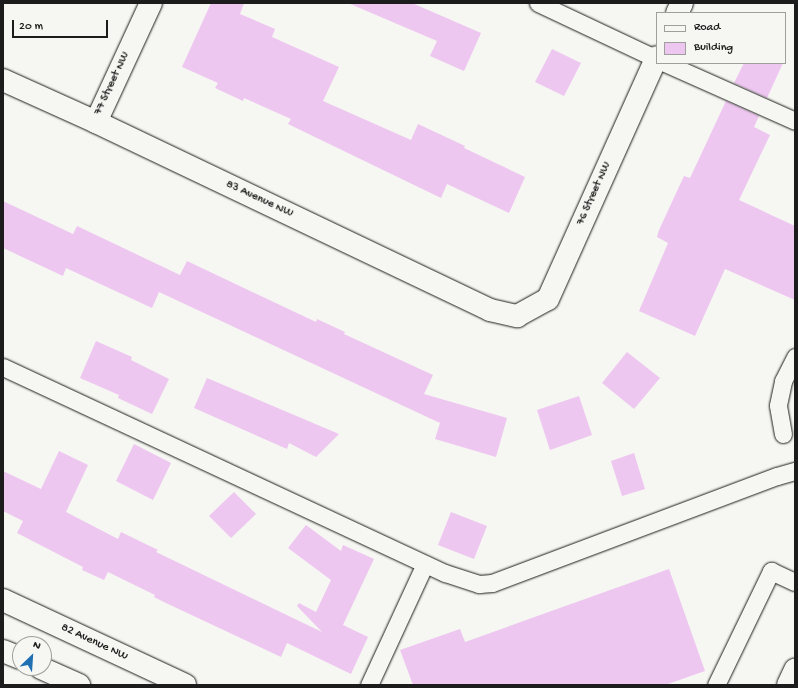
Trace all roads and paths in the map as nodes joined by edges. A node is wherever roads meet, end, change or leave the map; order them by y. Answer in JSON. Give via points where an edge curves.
{"nodes":[{"id":1,"x":151,"y":3,"type":"edge"},
{"id":2,"x":538,"y":3,"type":"edge"},
{"id":3,"x":682,"y":3,"type":"edge"},
{"id":4,"x":678,"y":12,"type":"edge"},
{"id":5,"x":656,"y":59,"type":"edge"},
{"id":6,"x":657,"y":64,"type":"edge"},
{"id":7,"x":668,"y":64,"type":"edge"},
{"id":8,"x":3,"y":80,"type":"edge"},
{"id":9,"x":795,"y":121,"type":"edge"},
{"id":10,"x":96,"y":122,"type":"junction"},
{"id":11,"x":517,"y":316,"type":"joint"},
{"id":12,"x":795,"y":357,"type":"edge"},
{"id":13,"x":3,"y":367,"type":"edge"},
{"id":14,"x":783,"y":434,"type":"dead end"},
{"id":15,"x":795,"y":471,"type":"edge"},
{"id":16,"x":425,"y":564,"type":"junction"},
{"id":17,"x":795,"y":582,"type":"edge"},
{"id":18,"x":3,"y":600,"type":"edge"},
{"id":19,"x":795,"y":670,"type":"edge"},
{"id":20,"x":52,"y":673,"type":"edge"},
{"id":21,"x":79,"y":685,"type":"edge"},
{"id":22,"x":185,"y":685,"type":"edge"},
{"id":23,"x":369,"y":685,"type":"edge"},
{"id":24,"x":716,"y":685,"type":"edge"},
{"id":25,"x":788,"y":685,"type":"edge"}],
"edges":[{"from":1,"to":10,"type":"street","name":"77 Street NW"},
{"from":2,"to":5,"type":"lane"},
{"from":3,"to":4,"type":"street"},
{"from":6,"to":11,"type":"street","name":"76 Street NW","via":[[548,299]]},
{"from":7,"to":9,"type":"lane"},
{"from":8,"to":10,"type":"street","name":"83 Avenue NW"},
{"from":10,"to":11,"type":"street","name":"83 Avenue NW","via":[[490,310]]},
{"from":12,"to":14,"type":"lane","via":[[783,381],[778,405]]},
{"from":13,"to":16,"type":"lane"},
{"from":15,"to":16,"type":"lane","via":[[492,583],[468,582]]},
{"from":16,"to":23,"type":"lane"},
{"from":17,"to":24,"type":"lane","via":[[771,571]]},
{"from":18,"to":22,"type":"street","name":"82 Avenue NW"},
{"from":19,"to":25,"type":"street"},
{"from":20,"to":21,"type":"street"}]}
